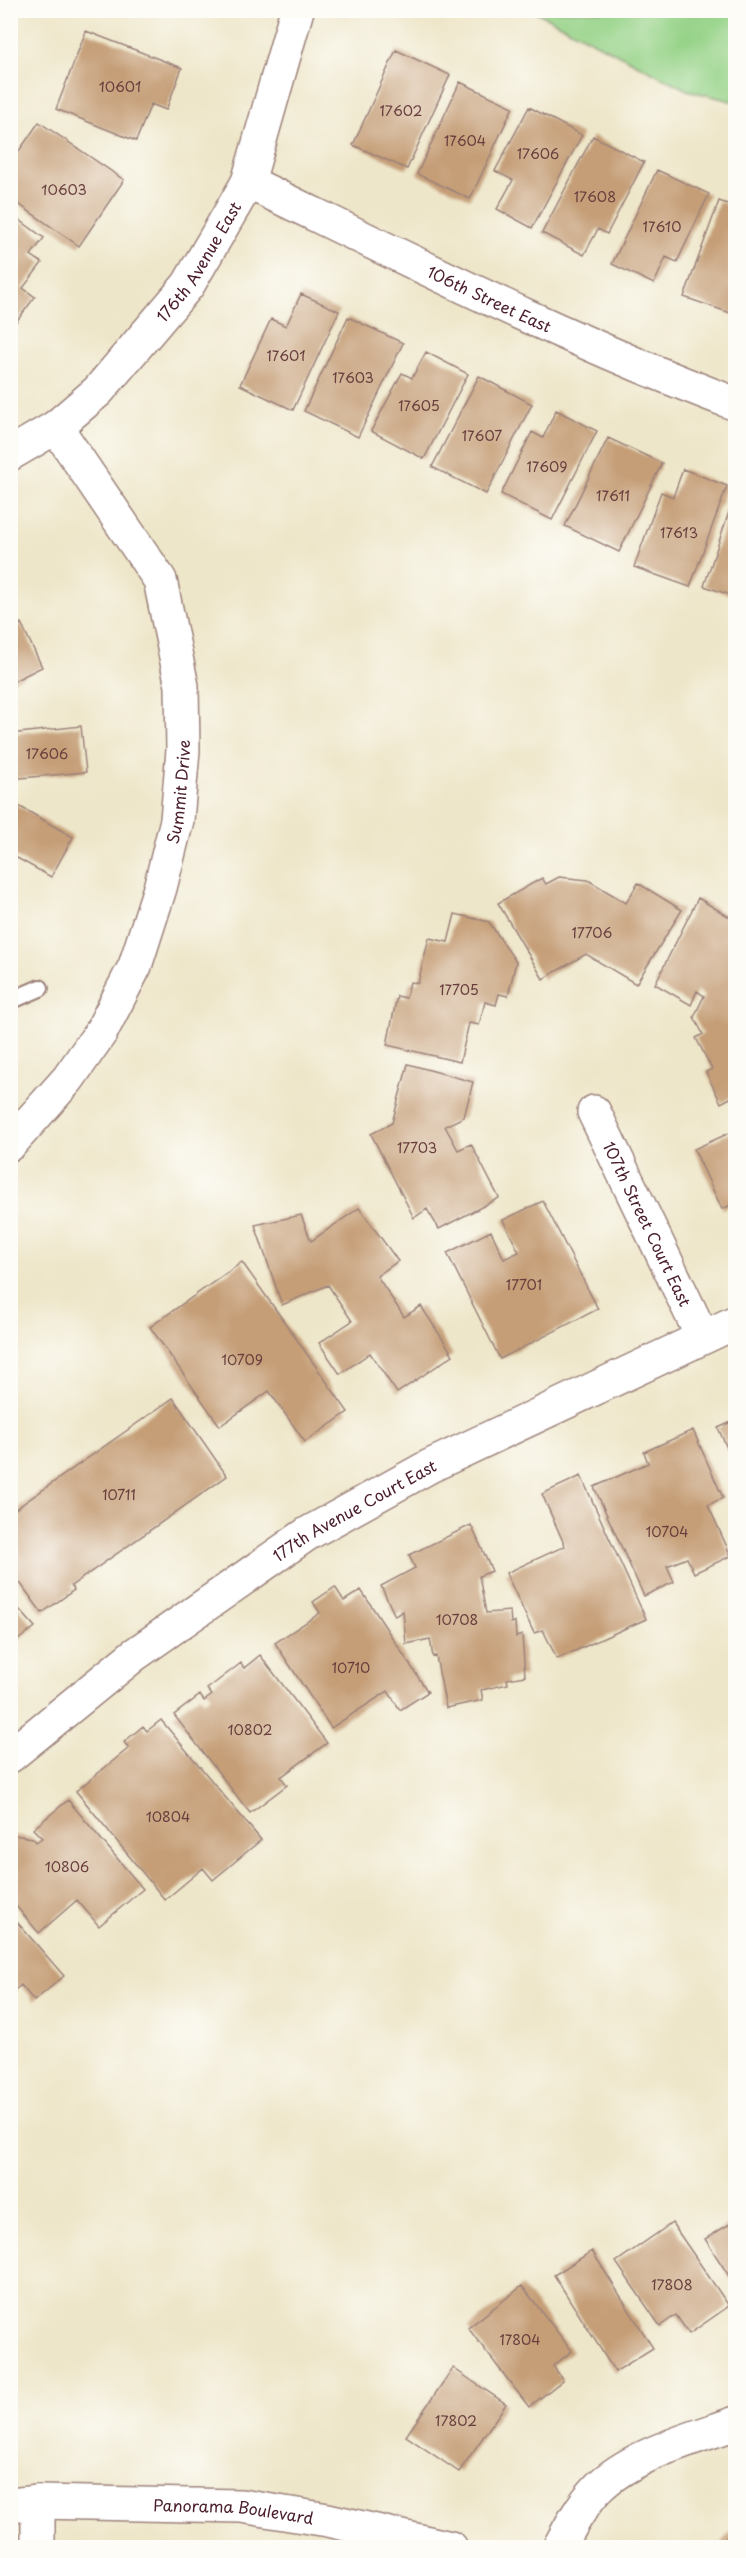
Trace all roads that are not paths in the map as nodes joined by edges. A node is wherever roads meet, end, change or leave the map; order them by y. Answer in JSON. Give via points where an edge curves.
{"nodes":[{"id":1,"x":297,"y":10,"type":"edge"},
{"id":2,"x":248,"y":182,"type":"junction"},
{"id":3,"x":735,"y":404,"type":"edge"},
{"id":4,"x":56,"y":428,"type":"junction"},
{"id":5,"x":10,"y":454,"type":"edge"},
{"id":6,"x":40,"y":988,"type":"dead end"},
{"id":7,"x":10,"y":1001,"type":"edge"},
{"id":8,"x":594,"y":1112,"type":"dead end"},
{"id":9,"x":10,"y":1144,"type":"edge"},
{"id":10,"x":735,"y":1322,"type":"edge"},
{"id":11,"x":702,"y":1336,"type":"junction"},
{"id":12,"x":10,"y":1756,"type":"edge"},
{"id":13,"x":735,"y":2423,"type":"edge"},
{"id":14,"x":24,"y":2504,"type":"edge"},
{"id":15,"x":38,"y":2547,"type":"edge"},
{"id":16,"x":451,"y":2547,"type":"edge"},
{"id":17,"x":559,"y":2547,"type":"edge"}],
"edges":[{"from":1,"to":2,"type":"street","name":"176th Avenue East"},
{"from":2,"to":3,"type":"street","name":"106th Street East","via":[[526,316],[655,374]]},
{"from":2,"to":4,"type":"street","name":"176th Avenue East","via":[[188,285],[98,391]]},
{"from":4,"to":5,"type":"street","name":"176th Avenue East"},
{"from":4,"to":9,"type":"street","name":"Summit Drive","via":[[160,580],[182,686],[183,750],[177,820],[135,966],[101,1032],[68,1079]]},
{"from":6,"to":7,"type":"lane"},
{"from":8,"to":11,"type":"street","name":"107th Street Court East"},
{"from":10,"to":11,"type":"street","name":"177th Avenue Court East"},
{"from":11,"to":12,"type":"street","name":"177th Avenue Court East","via":[[430,1466],[308,1534],[134,1655]]},
{"from":13,"to":17,"type":"street","via":[[625,2468],[598,2488]]},
{"from":14,"to":15,"type":"street"},
{"from":14,"to":16,"type":"street","name":"Panorama Boulevard","via":[[241,2506]]}]}
